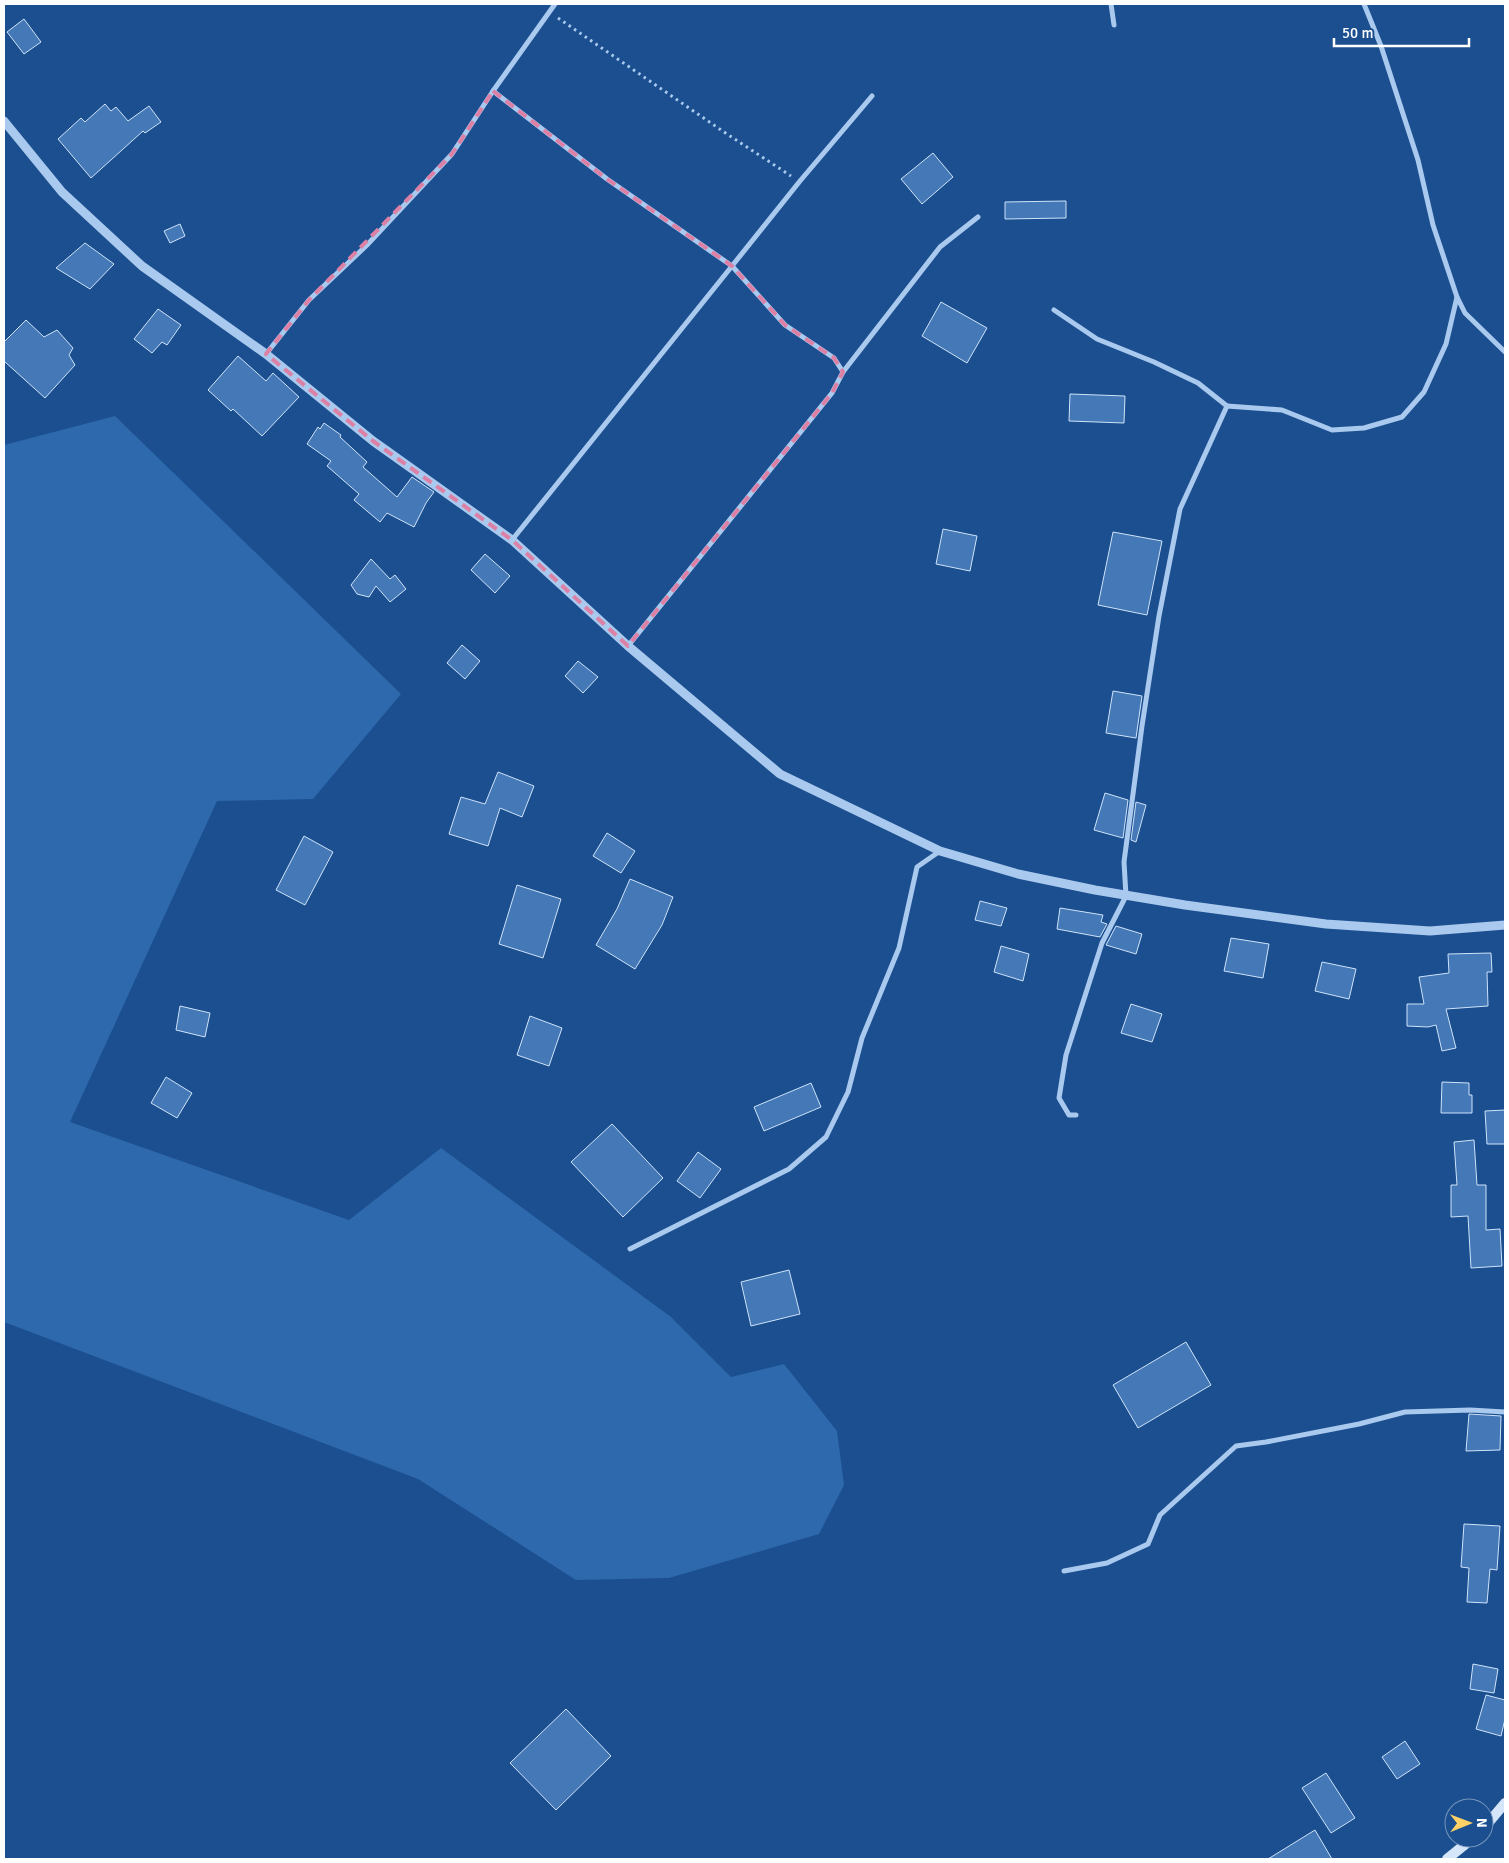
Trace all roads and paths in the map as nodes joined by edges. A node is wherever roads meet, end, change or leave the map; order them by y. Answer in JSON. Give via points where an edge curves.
{"nodes":[{"id":1,"x":555,"y":4,"type":"edge"},
{"id":2,"x":1110,"y":4,"type":"edge"},
{"id":3,"x":1364,"y":4,"type":"edge"},
{"id":4,"x":550,"y":12,"type":"junction"},
{"id":5,"x":1114,"y":25,"type":"dead end"},
{"id":6,"x":493,"y":91,"type":"junction"},
{"id":7,"x":872,"y":96,"type":"dead end"},
{"id":8,"x":4,"y":121,"type":"edge"},
{"id":9,"x":800,"y":181,"type":"junction"},
{"id":10,"x":978,"y":217,"type":"dead end"},
{"id":11,"x":732,"y":266,"type":"junction"},
{"id":12,"x":1457,"y":297,"type":"junction"},
{"id":13,"x":1054,"y":310,"type":"dead end"},
{"id":14,"x":1505,"y":352,"type":"edge"},
{"id":15,"x":266,"y":354,"type":"junction"},
{"id":16,"x":843,"y":372,"type":"junction"},
{"id":17,"x":1226,"y":406,"type":"junction"},
{"id":18,"x":512,"y":540,"type":"junction"},
{"id":19,"x":628,"y":646,"type":"junction"},
{"id":20,"x":940,"y":851,"type":"junction"},
{"id":21,"x":1126,"y":896,"type":"junction"},
{"id":22,"x":1505,"y":925,"type":"edge"},
{"id":23,"x":1076,"y":1116,"type":"dead end"},
{"id":24,"x":630,"y":1249,"type":"dead end"},
{"id":25,"x":1505,"y":1412,"type":"edge"},
{"id":26,"x":1064,"y":1571,"type":"dead end"},
{"id":27,"x":1505,"y":1803,"type":"edge"},
{"id":28,"x":1494,"y":1816,"type":"edge"},
{"id":29,"x":1461,"y":1848,"type":"edge"},
{"id":30,"x":1448,"y":1859,"type":"edge"}],
"edges":[{"from":1,"to":4,"type":"street"},
{"from":2,"to":5,"type":"street"},
{"from":3,"to":12,"type":"street","via":[[1418,160],[1433,226]]},
{"from":4,"to":6,"type":"street"},
{"from":4,"to":9,"type":"path"},
{"from":6,"to":11,"type":"street","via":[[606,179]]},
{"from":6,"to":15,"type":"street","via":[[452,154],[367,245],[309,300]]},
{"from":7,"to":9,"type":"street"},
{"from":8,"to":15,"type":"street","via":[[62,192],[135,260]]},
{"from":9,"to":11,"type":"street"},
{"from":10,"to":16,"type":"street","via":[[940,247]]},
{"from":11,"to":16,"type":"street","via":[[785,325],[834,358]]},
{"from":11,"to":18,"type":"street"},
{"from":12,"to":14,"type":"street","via":[[1465,313]]},
{"from":12,"to":17,"type":"street","via":[[1446,344],[1428,384],[1402,417],[1364,428],[1332,430],[1282,410]]},
{"from":13,"to":17,"type":"street","via":[[1097,339],[1198,384]]},
{"from":15,"to":18,"type":"street","via":[[373,441]]},
{"from":16,"to":19,"type":"street","via":[[832,393]]},
{"from":17,"to":21,"type":"street","via":[[1180,509],[1142,726],[1124,862]]},
{"from":18,"to":19,"type":"street"},
{"from":19,"to":20,"type":"street","via":[[780,774]]},
{"from":20,"to":21,"type":"street","via":[[1018,874]]},
{"from":20,"to":24,"type":"street","via":[[917,867],[899,948],[862,1038],[848,1092],[826,1137],[789,1169]]},
{"from":21,"to":22,"type":"street","via":[[1326,924],[1430,931]]},
{"from":21,"to":23,"type":"street","via":[[1102,943],[1066,1055],[1059,1098],[1069,1115]]},
{"from":25,"to":26,"type":"street","via":[[1405,1412],[1359,1424],[1236,1446],[1160,1515],[1148,1544],[1107,1562]]},
{"from":27,"to":28,"type":"main road"},
{"from":29,"to":30,"type":"main road"}]}
